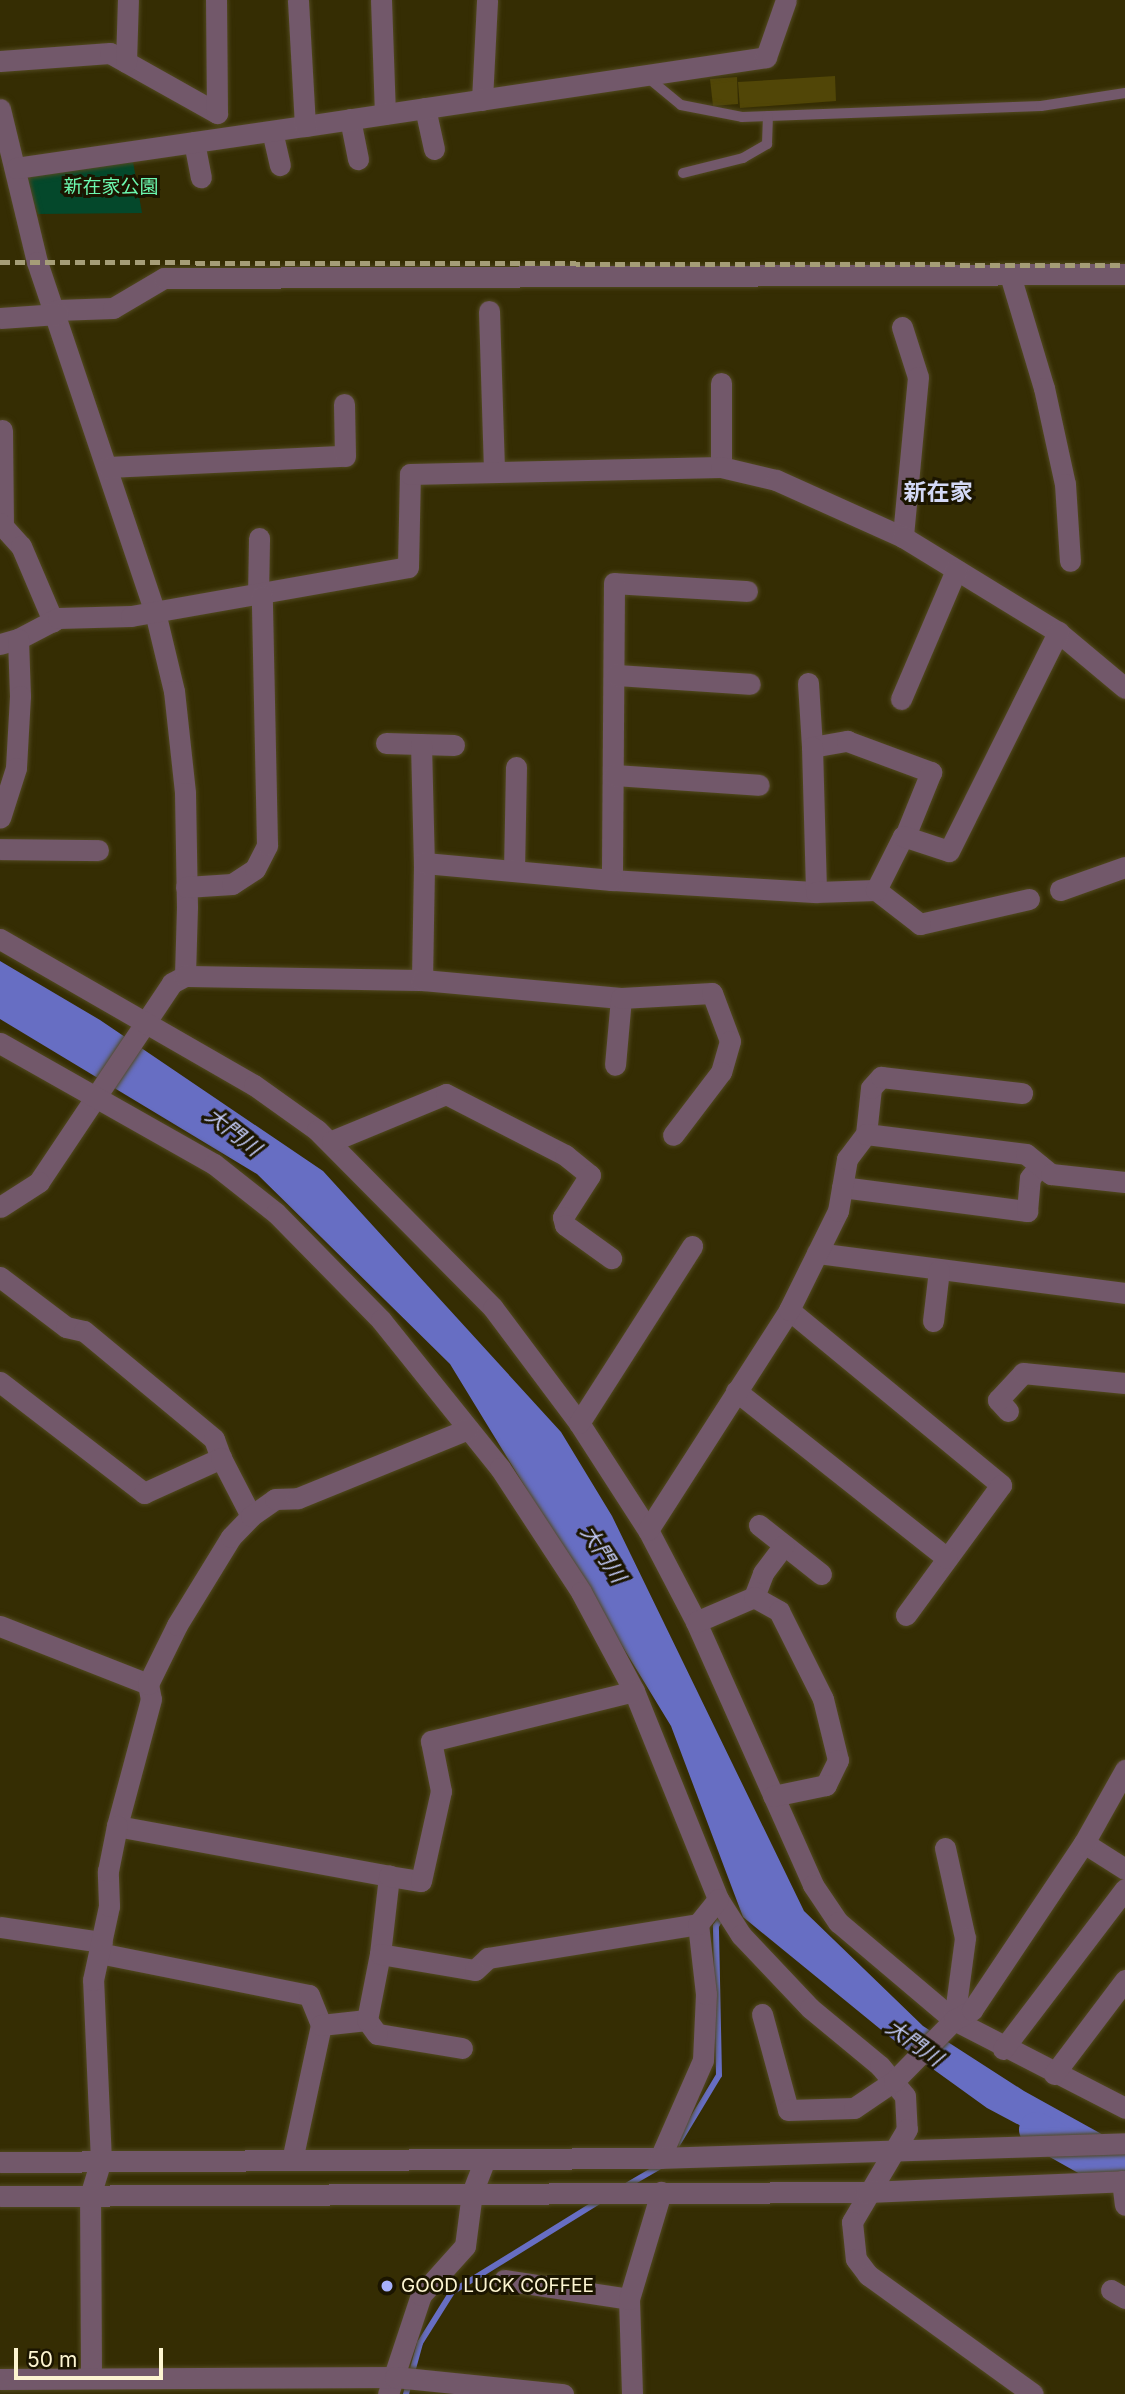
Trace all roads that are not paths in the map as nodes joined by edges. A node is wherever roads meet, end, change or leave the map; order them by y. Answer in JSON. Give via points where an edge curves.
{"nodes":[{"id":1,"x":128,"y":0,"type":"edge"},
{"id":2,"x":216,"y":0,"type":"edge"},
{"id":3,"x":298,"y":0,"type":"edge"},
{"id":4,"x":381,"y":0,"type":"edge"},
{"id":5,"x":487,"y":0,"type":"edge"},
{"id":6,"x":786,"y":0,"type":"edge"},
{"id":7,"x":0,"y":61,"type":"edge"},
{"id":8,"x":125,"y":62,"type":"junction"},
{"id":9,"x":647,"y":77,"type":"junction"},
{"id":10,"x":1125,"y":93,"type":"edge"},
{"id":11,"x":482,"y":100,"type":"junction"},
{"id":12,"x":425,"y":108,"type":"junction"},
{"id":13,"x":0,"y":109,"type":"edge"},
{"id":14,"x":385,"y":114,"type":"junction"},
{"id":15,"x":768,"y":116,"type":"junction"},
{"id":16,"x":350,"y":119,"type":"junction"},
{"id":17,"x":305,"y":126,"type":"junction"},
{"id":18,"x":272,"y":131,"type":"junction"},
{"id":19,"x":194,"y":142,"type":"junction"},
{"id":20,"x":434,"y":149,"type":"dead end"},
{"id":21,"x":358,"y":159,"type":"dead end"},
{"id":22,"x":280,"y":164,"type":"dead end"},
{"id":23,"x":16,"y":169,"type":"junction"},
{"id":24,"x":683,"y":173,"type":"dead end"},
{"id":25,"x":201,"y":177,"type":"dead end"},
{"id":26,"x":1125,"y":274,"type":"edge"},
{"id":27,"x":1010,"y":275,"type":"junction"},
{"id":28,"x":57,"y":312,"type":"junction"},
{"id":29,"x":489,"y":312,"type":"dead end"},
{"id":30,"x":0,"y":318,"type":"edge"},
{"id":31,"x":902,"y":327,"type":"dead end"},
{"id":32,"x":721,"y":383,"type":"dead end"},
{"id":33,"x":344,"y":404,"type":"dead end"},
{"id":34,"x":2,"y":430,"type":"dead end"},
{"id":35,"x":108,"y":467,"type":"junction"},
{"id":36,"x":721,"y":467,"type":"junction"},
{"id":37,"x":494,"y":468,"type":"junction"},
{"id":38,"x":1,"y":523,"type":"edge"},
{"id":39,"x":903,"y":537,"type":"junction"},
{"id":40,"x":259,"y":538,"type":"dead end"},
{"id":41,"x":1070,"y":561,"type":"dead end"},
{"id":42,"x":956,"y":570,"type":"junction"},
{"id":43,"x":747,"y":591,"type":"dead end"},
{"id":44,"x":260,"y":596,"type":"junction"},
{"id":45,"x":155,"y":612,"type":"junction"},
{"id":46,"x":53,"y":621,"type":"junction"},
{"id":47,"x":1058,"y":632,"type":"junction"},
{"id":48,"x":9,"y":642,"type":"edge"},
{"id":49,"x":616,"y":675,"type":"junction"},
{"id":50,"x":808,"y":682,"type":"dead end"},
{"id":51,"x":750,"y":684,"type":"dead end"},
{"id":52,"x":1125,"y":688,"type":"edge"},
{"id":53,"x":901,"y":699,"type":"dead end"},
{"id":54,"x":386,"y":743,"type":"dead end"},
{"id":55,"x":421,"y":744,"type":"junction"},
{"id":56,"x":454,"y":745,"type":"dead end"},
{"id":57,"x":812,"y":747,"type":"junction"},
{"id":58,"x":516,"y":767,"type":"dead end"},
{"id":59,"x":614,"y":775,"type":"junction"},
{"id":60,"x":759,"y":785,"type":"dead end"},
{"id":61,"x":0,"y":815,"type":"edge"},
{"id":62,"x":905,"y":836,"type":"junction"},
{"id":63,"x":0,"y":849,"type":"edge"},
{"id":64,"x":99,"y":850,"type":"dead end"},
{"id":65,"x":424,"y":863,"type":"junction"},
{"id":66,"x":1125,"y":867,"type":"edge"},
{"id":67,"x":514,"y":871,"type":"junction"},
{"id":68,"x":612,"y":880,"type":"junction"},
{"id":69,"x":186,"y":887,"type":"junction"},
{"id":70,"x":876,"y":890,"type":"junction"},
{"id":71,"x":1060,"y":890,"type":"dead end"},
{"id":72,"x":816,"y":892,"type":"junction"},
{"id":73,"x":1029,"y":900,"type":"dead end"},
{"id":74,"x":0,"y":939,"type":"edge"},
{"id":75,"x":185,"y":976,"type":"junction"},
{"id":76,"x":422,"y":980,"type":"junction"},
{"id":77,"x":621,"y":998,"type":"junction"},
{"id":78,"x":143,"y":1026,"type":"junction"},
{"id":79,"x":0,"y":1043,"type":"edge"},
{"id":80,"x":615,"y":1065,"type":"dead end"},
{"id":81,"x":1022,"y":1093,"type":"dead end"},
{"id":82,"x":96,"y":1096,"type":"junction"},
{"id":83,"x":866,"y":1134,"type":"junction"},
{"id":84,"x":673,"y":1135,"type":"dead end"},
{"id":85,"x":332,"y":1141,"type":"junction"},
{"id":86,"x":1040,"y":1165,"type":"junction"},
{"id":87,"x":1125,"y":1182,"type":"edge"},
{"id":88,"x":842,"y":1187,"type":"junction"},
{"id":89,"x":0,"y":1207,"type":"edge"},
{"id":90,"x":692,"y":1245,"type":"dead end"},
{"id":91,"x":817,"y":1253,"type":"junction"},
{"id":92,"x":611,"y":1258,"type":"dead end"},
{"id":93,"x":939,"y":1269,"type":"junction"},
{"id":94,"x":0,"y":1277,"type":"edge"},
{"id":95,"x":1125,"y":1293,"type":"edge"},
{"id":96,"x":789,"y":1310,"type":"junction"},
{"id":97,"x":933,"y":1321,"type":"dead end"},
{"id":98,"x":0,"y":1382,"type":"edge"},
{"id":99,"x":1125,"y":1383,"type":"edge"},
{"id":100,"x":736,"y":1391,"type":"junction"},
{"id":101,"x":1008,"y":1411,"type":"dead end"},
{"id":102,"x":579,"y":1423,"type":"junction"},
{"id":103,"x":468,"y":1429,"type":"junction"},
{"id":104,"x":221,"y":1458,"type":"junction"},
{"id":105,"x":251,"y":1516,"type":"junction"},
{"id":106,"x":759,"y":1525,"type":"dead end"},
{"id":107,"x":648,"y":1530,"type":"junction"},
{"id":108,"x":784,"y":1545,"type":"junction"},
{"id":109,"x":947,"y":1558,"type":"junction"},
{"id":110,"x":821,"y":1574,"type":"dead end"},
{"id":111,"x":754,"y":1597,"type":"junction"},
{"id":112,"x":906,"y":1615,"type":"dead end"},
{"id":113,"x":696,"y":1622,"type":"junction"},
{"id":114,"x":0,"y":1626,"type":"edge"},
{"id":115,"x":148,"y":1684,"type":"junction"},
{"id":116,"x":634,"y":1691,"type":"junction"},
{"id":117,"x":1125,"y":1770,"type":"edge"},
{"id":118,"x":773,"y":1796,"type":"junction"},
{"id":119,"x":117,"y":1826,"type":"junction"},
{"id":120,"x":1084,"y":1843,"type":"junction"},
{"id":121,"x":946,"y":1848,"type":"dead end"},
{"id":122,"x":1125,"y":1869,"type":"edge"},
{"id":123,"x":390,"y":1876,"type":"junction"},
{"id":124,"x":1125,"y":1889,"type":"edge"},
{"id":125,"x":718,"y":1899,"type":"junction"},
{"id":126,"x":698,"y":1924,"type":"junction"},
{"id":127,"x":0,"y":1927,"type":"edge"},
{"id":128,"x":101,"y":1948,"type":"junction"},
{"id":129,"x":380,"y":1954,"type":"junction"},
{"id":130,"x":1125,"y":1980,"type":"edge"},
{"id":131,"x":762,"y":2014,"type":"dead end"},
{"id":132,"x":366,"y":2020,"type":"junction"},
{"id":133,"x":952,"y":2022,"type":"junction"},
{"id":134,"x":321,"y":2025,"type":"junction"},
{"id":135,"x":461,"y":2048,"type":"dead end"},
{"id":136,"x":1003,"y":2049,"type":"junction"},
{"id":137,"x":1054,"y":2074,"type":"junction"},
{"id":138,"x":899,"y":2075,"type":"junction"},
{"id":139,"x":1125,"y":2108,"type":"edge"},
{"id":140,"x":1125,"y":2143,"type":"edge"},
{"id":141,"x":896,"y":2154,"type":"junction"},
{"id":142,"x":660,"y":2158,"type":"junction"},
{"id":143,"x":485,"y":2159,"type":"junction"},
{"id":144,"x":292,"y":2160,"type":"junction"},
{"id":145,"x":102,"y":2161,"type":"junction"},
{"id":146,"x":0,"y":2162,"type":"edge"},
{"id":147,"x":1124,"y":2181,"type":"edge"},
{"id":148,"x":661,"y":2192,"type":"junction"},
{"id":149,"x":866,"y":2192,"type":"junction"},
{"id":150,"x":472,"y":2193,"type":"junction"},
{"id":151,"x":0,"y":2196,"type":"edge"},
{"id":152,"x":90,"y":2196,"type":"junction"},
{"id":153,"x":1125,"y":2205,"type":"edge"},
{"id":154,"x":504,"y":2280,"type":"dead end"},
{"id":155,"x":629,"y":2299,"type":"junction"},
{"id":156,"x":91,"y":2376,"type":"junction"},
{"id":157,"x":0,"y":2379,"type":"edge"},
{"id":158,"x":55,"y":2386,"type":"edge"},
{"id":159,"x":391,"y":2386,"type":"edge"},
{"id":160,"x":563,"y":2394,"type":"edge"},
{"id":161,"x":632,"y":2394,"type":"edge"},
{"id":162,"x":1033,"y":2394,"type":"edge"}],
"edges":[{"from":1,"to":8,"type":"street"},
{"from":2,"to":8,"type":"street","via":[[217,113]]},
{"from":3,"to":17,"type":"street"},
{"from":4,"to":14,"type":"street"},
{"from":5,"to":11,"type":"street"},
{"from":6,"to":9,"type":"street","via":[[766,57]]},
{"from":7,"to":8,"type":"street","via":[[110,53]]},
{"from":9,"to":11,"type":"street"},
{"from":9,"to":15,"type":"lane","via":[[681,105],[742,117]]},
{"from":10,"to":15,"type":"lane","via":[[1041,106]]},
{"from":11,"to":12,"type":"street"},
{"from":12,"to":14,"type":"street"},
{"from":12,"to":20,"type":"street"},
{"from":13,"to":23,"type":"street"},
{"from":14,"to":16,"type":"street"},
{"from":15,"to":24,"type":"lane","via":[[767,144],[743,158]]},
{"from":16,"to":17,"type":"street"},
{"from":16,"to":21,"type":"street"},
{"from":17,"to":18,"type":"street"},
{"from":18,"to":19,"type":"street"},
{"from":18,"to":22,"type":"street"},
{"from":19,"to":23,"type":"street"},
{"from":19,"to":25,"type":"street"},
{"from":23,"to":28,"type":"street","via":[[37,262]]},
{"from":26,"to":27,"type":"street"},
{"from":27,"to":28,"type":"street","via":[[164,278],[113,308]]},
{"from":27,"to":41,"type":"street","via":[[1044,388],[1065,484]]},
{"from":28,"to":30,"type":"street"},
{"from":28,"to":35,"type":"street"},
{"from":29,"to":37,"type":"street"},
{"from":31,"to":39,"type":"street","via":[[918,377]]},
{"from":32,"to":36,"type":"street"},
{"from":33,"to":35,"type":"street","via":[[345,456]]},
{"from":34,"to":38,"type":"street"},
{"from":35,"to":45,"type":"street"},
{"from":36,"to":37,"type":"street"},
{"from":36,"to":39,"type":"street","via":[[776,480]]},
{"from":37,"to":44,"type":"street","via":[[411,474],[408,567],[340,576]]},
{"from":38,"to":46,"type":"street","via":[[21,547]]},
{"from":39,"to":42,"type":"street"},
{"from":40,"to":44,"type":"street"},
{"from":42,"to":47,"type":"street"},
{"from":42,"to":53,"type":"street"},
{"from":43,"to":49,"type":"street","via":[[614,583]]},
{"from":44,"to":45,"type":"street"},
{"from":44,"to":69,"type":"street","via":[[267,845],[255,869],[232,884]]},
{"from":45,"to":46,"type":"street"},
{"from":45,"to":69,"type":"street","via":[[174,691],[185,793]]},
{"from":46,"to":48,"type":"street"},
{"from":47,"to":52,"type":"street"},
{"from":47,"to":62,"type":"street","via":[[949,851]]},
{"from":48,"to":61,"type":"street","via":[[16,768]]},
{"from":49,"to":51,"type":"street"},
{"from":49,"to":59,"type":"street"},
{"from":50,"to":57,"type":"street"},
{"from":54,"to":55,"type":"street"},
{"from":55,"to":56,"type":"street"},
{"from":55,"to":65,"type":"street"},
{"from":57,"to":62,"type":"street","via":[[847,741],[931,772]]},
{"from":57,"to":72,"type":"street"},
{"from":58,"to":67,"type":"street"},
{"from":59,"to":60,"type":"street"},
{"from":59,"to":68,"type":"street"},
{"from":62,"to":70,"type":"street"},
{"from":63,"to":64,"type":"street"},
{"from":65,"to":67,"type":"street"},
{"from":65,"to":76,"type":"street"},
{"from":66,"to":71,"type":"street"},
{"from":67,"to":68,"type":"street"},
{"from":68,"to":72,"type":"street"},
{"from":69,"to":75,"type":"street"},
{"from":70,"to":72,"type":"street"},
{"from":70,"to":73,"type":"street","via":[[920,924]]},
{"from":74,"to":78,"type":"street"},
{"from":75,"to":76,"type":"street"},
{"from":75,"to":78,"type":"street","via":[[172,983]]},
{"from":76,"to":77,"type":"street"},
{"from":77,"to":80,"type":"street"},
{"from":77,"to":84,"type":"street","via":[[712,993],[730,1041],[721,1072]]},
{"from":78,"to":82,"type":"street"},
{"from":78,"to":85,"type":"street","via":[[254,1085]]},
{"from":79,"to":82,"type":"street"},
{"from":81,"to":83,"type":"street","via":[[880,1077],[871,1088]]},
{"from":82,"to":89,"type":"street","via":[[39,1182]]},
{"from":82,"to":103,"type":"street","via":[[214,1164],[276,1213],[381,1320]]},
{"from":83,"to":86,"type":"street","via":[[1026,1154]]},
{"from":83,"to":88,"type":"street","via":[[847,1159]]},
{"from":85,"to":92,"type":"street","via":[[446,1094],[565,1156],[590,1175],[562,1217],[565,1225]]},
{"from":85,"to":102,"type":"street","via":[[493,1308]]},
{"from":86,"to":87,"type":"street","via":[[1051,1174]]},
{"from":86,"to":88,"type":"street","via":[[1030,1178],[1027,1211]]},
{"from":88,"to":91,"type":"street","via":[[838,1211]]},
{"from":90,"to":102,"type":"street"},
{"from":91,"to":93,"type":"street"},
{"from":91,"to":96,"type":"street"},
{"from":93,"to":95,"type":"street"},
{"from":93,"to":97,"type":"street"},
{"from":94,"to":104,"type":"street","via":[[66,1327],[84,1331],[214,1439]]},
{"from":96,"to":100,"type":"street"},
{"from":96,"to":109,"type":"street","via":[[1001,1485]]},
{"from":98,"to":104,"type":"street","via":[[144,1493]]},
{"from":99,"to":101,"type":"street","via":[[1023,1373],[998,1400]]},
{"from":100,"to":107,"type":"street"},
{"from":100,"to":109,"type":"street"},
{"from":102,"to":107,"type":"street"},
{"from":103,"to":105,"type":"street","via":[[298,1498],[275,1499]]},
{"from":103,"to":116,"type":"street","via":[[581,1592]]},
{"from":104,"to":105,"type":"street"},
{"from":105,"to":115,"type":"street","via":[[231,1537],[177,1625]]},
{"from":106,"to":108,"type":"street"},
{"from":107,"to":113,"type":"street"},
{"from":108,"to":110,"type":"street"},
{"from":108,"to":111,"type":"street","via":[[763,1573]]},
{"from":109,"to":112,"type":"street"},
{"from":111,"to":113,"type":"street"},
{"from":111,"to":118,"type":"street","via":[[779,1611],[823,1699],[838,1760],[826,1784]]},
{"from":113,"to":118,"type":"street"},
{"from":114,"to":115,"type":"street"},
{"from":115,"to":119,"type":"street","via":[[151,1699]]},
{"from":116,"to":123,"type":"street","via":[[431,1741],[441,1791],[421,1881]]},
{"from":116,"to":125,"type":"street"},
{"from":117,"to":120,"type":"street"},
{"from":118,"to":133,"type":"street","via":[[813,1885],[838,1922]]},
{"from":119,"to":123,"type":"street"},
{"from":119,"to":128,"type":"street"},
{"from":120,"to":122,"type":"street"},
{"from":120,"to":133,"type":"street","via":[[972,2010]]},
{"from":121,"to":133,"type":"street","via":[[965,1938]]},
{"from":123,"to":129,"type":"street"},
{"from":124,"to":136,"type":"street"},
{"from":125,"to":126,"type":"street"},
{"from":125,"to":138,"type":"street","via":[[741,1935],[810,2008]]},
{"from":126,"to":129,"type":"street","via":[[488,1958],[475,1970]]},
{"from":126,"to":142,"type":"street","via":[[706,1994],[703,2060]]},
{"from":127,"to":128,"type":"street"},
{"from":128,"to":134,"type":"street","via":[[309,1995]]},
{"from":128,"to":145,"type":"street","via":[[93,1980]]},
{"from":129,"to":132,"type":"street"},
{"from":130,"to":137,"type":"street"},
{"from":131,"to":138,"type":"street","via":[[788,2110],[854,2108]]},
{"from":132,"to":134,"type":"street"},
{"from":132,"to":135,"type":"street","via":[[377,2034]]},
{"from":133,"to":136,"type":"street"},
{"from":133,"to":138,"type":"street"},
{"from":134,"to":144,"type":"street"},
{"from":136,"to":137,"type":"street"},
{"from":137,"to":139,"type":"street"},
{"from":138,"to":141,"type":"street","via":[[908,2112]]},
{"from":140,"to":141,"type":"street"},
{"from":141,"to":142,"type":"street"},
{"from":141,"to":149,"type":"street"},
{"from":142,"to":143,"type":"street"},
{"from":143,"to":144,"type":"street"},
{"from":143,"to":150,"type":"street"},
{"from":144,"to":145,"type":"street"},
{"from":145,"to":146,"type":"street"},
{"from":145,"to":152,"type":"street"},
{"from":147,"to":149,"type":"street"},
{"from":147,"to":153,"type":"street"},
{"from":148,"to":149,"type":"street"},
{"from":148,"to":150,"type":"street"},
{"from":148,"to":155,"type":"street"},
{"from":149,"to":162,"type":"street","via":[[850,2234],[856,2259],[868,2275]]},
{"from":150,"to":152,"type":"street"},
{"from":150,"to":159,"type":"street","via":[[465,2246],[421,2295]]},
{"from":151,"to":152,"type":"street"},
{"from":152,"to":156,"type":"street"},
{"from":154,"to":155,"type":"street"},
{"from":155,"to":161,"type":"street"},
{"from":156,"to":158,"type":"street"},
{"from":156,"to":159,"type":"street"},
{"from":157,"to":158,"type":"street"},
{"from":159,"to":160,"type":"street"}]}
